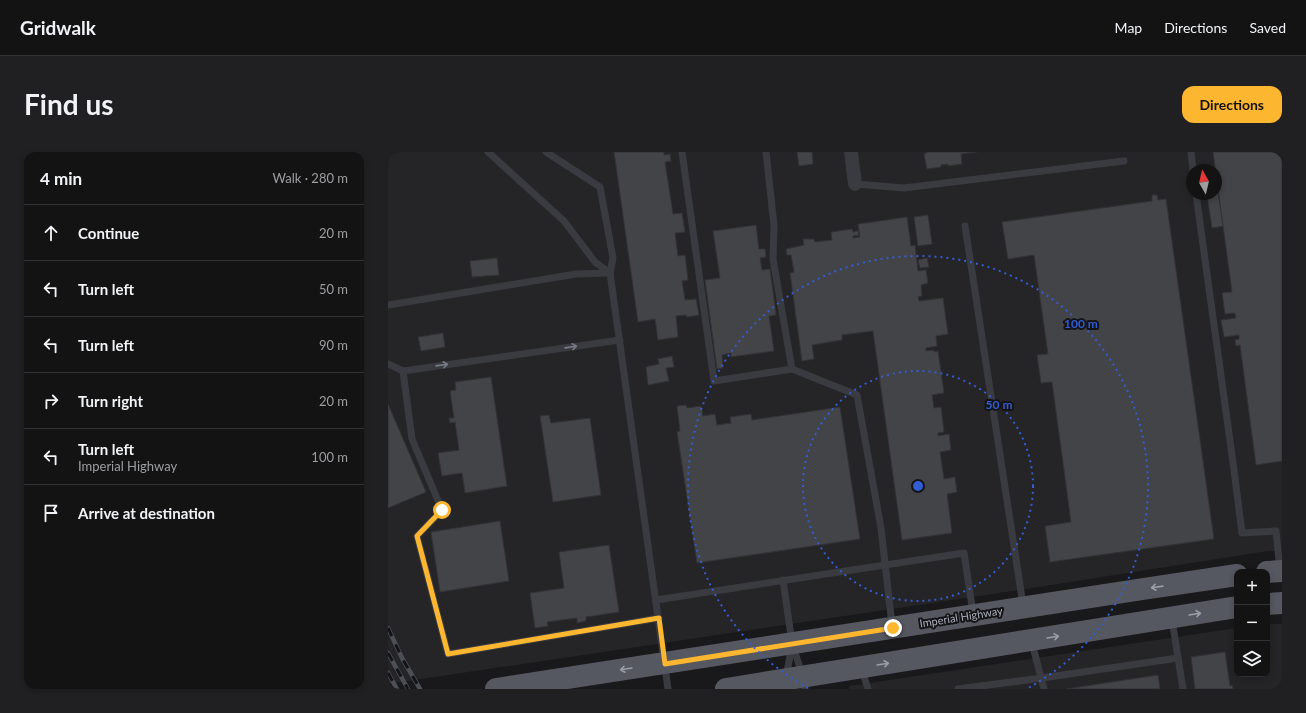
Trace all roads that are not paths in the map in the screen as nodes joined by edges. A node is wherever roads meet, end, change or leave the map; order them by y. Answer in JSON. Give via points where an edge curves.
{"nodes":[{"id":1,"x":488,"y":152,"type":"edge"},
{"id":2,"x":546,"y":152,"type":"edge"},
{"id":3,"x":682,"y":152,"type":"edge"},
{"id":4,"x":766,"y":152,"type":"edge"},
{"id":5,"x":851,"y":152,"type":"edge"},
{"id":6,"x":1191,"y":152,"type":"edge"},
{"id":7,"x":1124,"y":161,"type":"dead end"},
{"id":8,"x":1192,"y":164,"type":"edge"},
{"id":9,"x":855,"y":184,"type":"joint"},
{"id":10,"x":1197,"y":200,"type":"edge"},
{"id":11,"x":965,"y":226,"type":"dead end"},
{"id":12,"x":610,"y":273,"type":"junction"},
{"id":13,"x":388,"y":305,"type":"edge"},
{"id":14,"x":620,"y":340,"type":"junction"},
{"id":15,"x":388,"y":364,"type":"edge"},
{"id":16,"x":792,"y":369,"type":"junction"},
{"id":17,"x":403,"y":371,"type":"junction"},
{"id":18,"x":885,"y":565,"type":"junction"},
{"id":19,"x":1277,"y":571,"type":"edge"},
{"id":20,"x":1234,"y":575,"type":"edge"},
{"id":21,"x":783,"y":580,"type":"junction"},
{"id":22,"x":656,"y":600,"type":"junction"},
{"id":23,"x":1282,"y":603,"type":"edge"},
{"id":24,"x":1270,"y":604,"type":"edge"},
{"id":25,"x":1024,"y":607,"type":"junction"},
{"id":26,"x":1234,"y":608,"type":"edge"},
{"id":27,"x":973,"y":615,"type":"junction"},
{"id":28,"x":659,"y":618,"type":"junction"},
{"id":29,"x":1172,"y":618,"type":"junction"},
{"id":30,"x":893,"y":628,"type":"junction"},
{"id":31,"x":1031,"y":640,"type":"junction"},
{"id":32,"x":792,"y":644,"type":"junction"},
{"id":33,"x":1178,"y":658,"type":"junction"},
{"id":34,"x":665,"y":664,"type":"junction"},
{"id":35,"x":862,"y":668,"type":"junction"},
{"id":36,"x":1042,"y":678,"type":"junction"},
{"id":37,"x":795,"y":684,"type":"edge"},
{"id":38,"x":496,"y":689,"type":"edge"},
{"id":39,"x":668,"y":689,"type":"edge"},
{"id":40,"x":726,"y":689,"type":"edge"},
{"id":41,"x":868,"y":689,"type":"edge"},
{"id":42,"x":958,"y":689,"type":"edge"},
{"id":43,"x":1044,"y":689,"type":"edge"},
{"id":44,"x":1183,"y":689,"type":"edge"}],
"edges":[{"from":1,"to":12,"type":"lane","via":[[564,221],[595,262]]},
{"from":2,"to":12,"type":"lane","via":[[600,187],[613,258]]},
{"from":3,"to":16,"type":"lane","via":[[714,381]]},
{"from":4,"to":16,"type":"lane","via":[[774,225],[773,259]]},
{"from":5,"to":9,"type":"street"},
{"from":6,"to":8,"type":"lane"},
{"from":7,"to":9,"type":"lane","via":[[904,188]]},
{"from":10,"to":19,"type":"lane","via":[[1242,533],[1276,531]]},
{"from":11,"to":25,"type":"lane"},
{"from":12,"to":13,"type":"lane","via":[[576,274]]},
{"from":12,"to":14,"type":"lane"},
{"from":17,"to":14,"type":"lane","one_way":true},
{"from":14,"to":22,"type":"lane"},
{"from":15,"to":17,"type":"lane"},
{"from":16,"to":18,"type":"lane","via":[[857,394]]},
{"from":17,"to":28,"type":"lane","via":[[412,439],[442,510],[417,536],[448,654]]},
{"from":18,"to":21,"type":"lane"},
{"from":18,"to":27,"type":"lane","via":[[964,553]]},
{"from":18,"to":30,"type":"lane"},
{"from":20,"to":25,"type":"main road","name":"Imperial Highway","one_way":true},
{"from":21,"to":22,"type":"lane"},
{"from":21,"to":32,"type":"lane"},
{"from":22,"to":28,"type":"lane"},
{"from":23,"to":24,"type":"main road"},
{"from":25,"to":27,"type":"main road","name":"Imperial Highway"},
{"from":29,"to":26,"type":"main road","one_way":true},
{"from":27,"to":30,"type":"main road","name":"Imperial Highway"},
{"from":28,"to":34,"type":"lane"},
{"from":31,"to":29,"type":"main road","one_way":true},
{"from":29,"to":33,"type":"lane"},
{"from":30,"to":32,"type":"main road","name":"Imperial Highway"},
{"from":35,"to":31,"type":"main road","one_way":true},
{"from":31,"to":36,"type":"lane"},
{"from":32,"to":34,"type":"main road","name":"Imperial Highway"},
{"from":32,"to":37,"type":"lane"},
{"from":32,"to":37,"type":"lane"},
{"from":33,"to":36,"type":"lane"},
{"from":33,"to":44,"type":"lane"},
{"from":34,"to":38,"type":"main road","name":"Imperial Highway","one_way":true},
{"from":34,"to":39,"type":"lane"},
{"from":35,"to":37,"type":"main road"},
{"from":35,"to":41,"type":"lane"},
{"from":36,"to":42,"type":"lane"},
{"from":36,"to":43,"type":"lane"},
{"from":37,"to":40,"type":"main road"}]}
